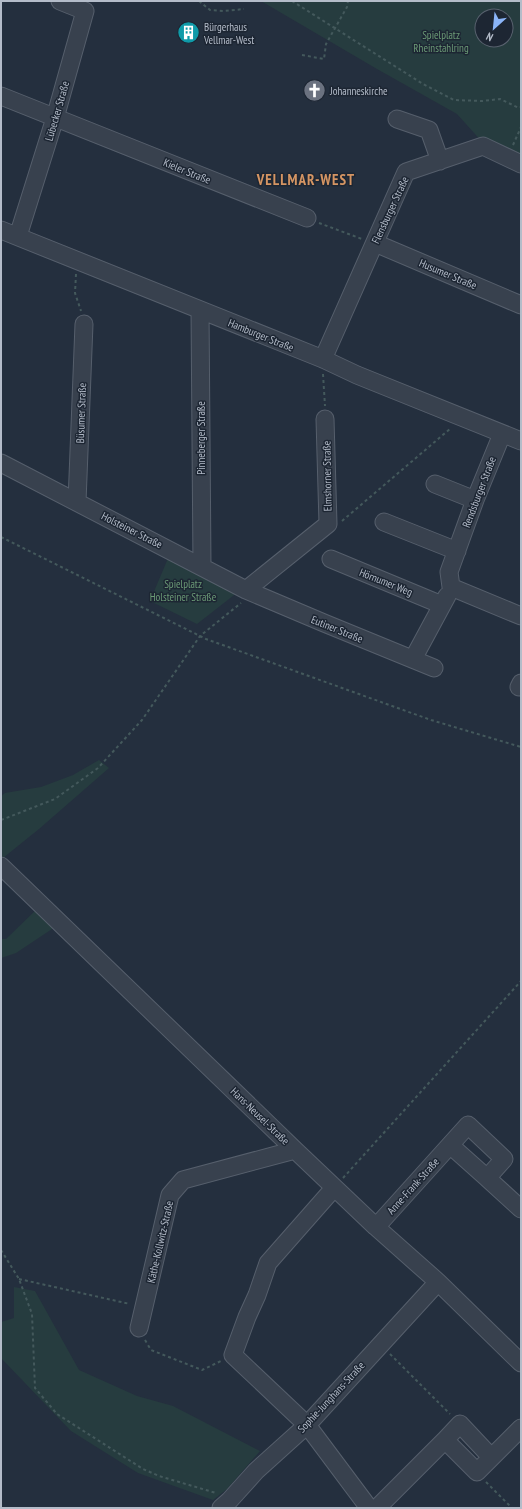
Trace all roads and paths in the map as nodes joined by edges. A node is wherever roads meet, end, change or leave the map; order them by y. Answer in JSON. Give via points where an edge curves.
{"nodes":[{"id":1,"x":60,"y":1,"type":"edge"},
{"id":2,"x":199,"y":1,"type":"edge"},
{"id":3,"x":292,"y":1,"type":"edge"},
{"id":4,"x":348,"y":1,"type":"edge"},
{"id":5,"x":244,"y":9,"type":"dead end"},
{"id":6,"x":335,"y":28,"type":"junction"},
{"id":7,"x":302,"y":55,"type":"dead end"},
{"id":8,"x":1,"y":96,"type":"edge"},
{"id":9,"x":521,"y":107,"type":"edge"},
{"id":10,"x":56,"y":118,"type":"junction"},
{"id":11,"x":397,"y":119,"type":"dead end"},
{"id":12,"x":521,"y":127,"type":"edge"},
{"id":13,"x":440,"y":161,"type":"junction"},
{"id":14,"x":514,"y":161,"type":"edge"},
{"id":15,"x":307,"y":218,"type":"joint"},
{"id":16,"x":1,"y":230,"type":"edge"},
{"id":17,"x":18,"y":236,"type":"junction"},
{"id":18,"x":375,"y":243,"type":"junction"},
{"id":19,"x":77,"y":261,"type":"junction"},
{"id":20,"x":521,"y":305,"type":"edge"},
{"id":21,"x":200,"y":310,"type":"junction"},
{"id":22,"x":84,"y":324,"type":"joint"},
{"id":23,"x":323,"y":359,"type":"junction"},
{"id":24,"x":464,"y":418,"type":"junction"},
{"id":25,"x":325,"y":419,"type":"joint"},
{"id":26,"x":502,"y":434,"type":"junction"},
{"id":27,"x":521,"y":441,"type":"edge"},
{"id":28,"x":1,"y":463,"type":"edge"},
{"id":29,"x":436,"y":484,"type":"dead end"},
{"id":30,"x":475,"y":500,"type":"junction"},
{"id":31,"x":77,"y":502,"type":"junction"},
{"id":32,"x":341,"y":522,"type":"dead end"},
{"id":33,"x":384,"y":522,"type":"dead end"},
{"id":34,"x":1,"y":537,"type":"edge"},
{"id":35,"x":457,"y":551,"type":"junction"},
{"id":36,"x":331,"y":559,"type":"dead end"},
{"id":37,"x":202,"y":566,"type":"junction"},
{"id":38,"x":451,"y":587,"type":"junction"},
{"id":39,"x":254,"y":593,"type":"junction"},
{"id":40,"x":442,"y":605,"type":"junction"},
{"id":41,"x":521,"y":616,"type":"edge"},
{"id":42,"x":200,"y":636,"type":"junction"},
{"id":43,"x":413,"y":659,"type":"junction"},
{"id":44,"x":434,"y":668,"type":"dead end"},
{"id":45,"x":521,"y":747,"type":"edge"},
{"id":46,"x":1,"y":820,"type":"edge"},
{"id":47,"x":1,"y":866,"type":"edge"},
{"id":48,"x":521,"y":981,"type":"edge"},
{"id":49,"x":450,"y":1145,"type":"junction"},
{"id":50,"x":295,"y":1150,"type":"junction"},
{"id":51,"x":487,"y":1178,"type":"junction"},
{"id":52,"x":334,"y":1188,"type":"junction"},
{"id":53,"x":521,"y":1209,"type":"edge"},
{"id":54,"x":376,"y":1227,"type":"junction"},
{"id":55,"x":1,"y":1250,"type":"edge"},
{"id":56,"x":19,"y":1279,"type":"junction"},
{"id":57,"x":438,"y":1282,"type":"junction"},
{"id":58,"x":145,"y":1307,"type":"junction"},
{"id":59,"x":139,"y":1328,"type":"joint"},
{"id":60,"x":380,"y":1344,"type":"junction"},
{"id":61,"x":233,"y":1355,"type":"junction"},
{"id":62,"x":520,"y":1360,"type":"edge"},
{"id":63,"x":460,"y":1424,"type":"junction"},
{"id":64,"x":307,"y":1425,"type":"junction"},
{"id":65,"x":521,"y":1428,"type":"edge"},
{"id":66,"x":445,"y":1440,"type":"junction"},
{"id":67,"x":491,"y":1457,"type":"junction"},
{"id":68,"x":477,"y":1472,"type":"junction"},
{"id":69,"x":225,"y":1504,"type":"edge"},
{"id":70,"x":369,"y":1508,"type":"edge"},
{"id":71,"x":377,"y":1508,"type":"edge"},
{"id":72,"x":512,"y":1508,"type":"edge"}],
"edges":[{"from":1,"to":10,"type":"street","name":"Lübecker Straße","via":[[85,11]]},
{"from":2,"to":5,"type":"path","via":[[210,10]]},
{"from":3,"to":6,"type":"path"},
{"from":4,"to":6,"type":"path"},
{"from":6,"to":7,"type":"path","via":[[326,44],[324,59]]},
{"from":6,"to":9,"type":"path","via":[[423,84],[454,100],[500,99]]},
{"from":8,"to":10,"type":"street","name":"Kieler Straße"},
{"from":10,"to":15,"type":"street","name":"Kieler Straße"},
{"from":10,"to":17,"type":"street","name":"Lübecker Straße"},
{"from":11,"to":13,"type":"street","via":[[429,130]]},
{"from":12,"to":14,"type":"path"},
{"from":13,"to":14,"type":"street","name":"Flensburger Straße","via":[[483,146]]},
{"from":13,"to":18,"type":"street","name":"Flensburger Straße","via":[[406,172]]},
{"from":15,"to":18,"type":"path"},
{"from":16,"to":17,"type":"street","name":"Hamburger Straße"},
{"from":17,"to":19,"type":"street","name":"Hamburger Straße"},
{"from":18,"to":20,"type":"street","name":"Husumer Straße"},
{"from":18,"to":23,"type":"street","name":"Flensburger Straße"},
{"from":19,"to":21,"type":"street","name":"Hamburger Straße"},
{"from":19,"to":22,"type":"path","via":[[76,293]]},
{"from":21,"to":23,"type":"street","name":"Hamburger Straße"},
{"from":21,"to":37,"type":"street","name":"Pinneberger Straße"},
{"from":22,"to":31,"type":"street","name":"Büsumer Straße"},
{"from":23,"to":24,"type":"street","name":"Hamburger Straße","via":[[356,376]]},
{"from":23,"to":25,"type":"path"},
{"from":24,"to":26,"type":"street","name":"Hamburger Straße"},
{"from":24,"to":32,"type":"path"},
{"from":25,"to":39,"type":"street","name":"Elmshorner Straße","via":[[328,524]]},
{"from":26,"to":27,"type":"street","name":"Hamburger Straße"},
{"from":26,"to":30,"type":"street","name":"Rendsburger Straße"},
{"from":28,"to":31,"type":"street","name":"Holsteiner Straße"},
{"from":29,"to":30,"type":"street"},
{"from":30,"to":35,"type":"street","name":"Rendsburger Straße"},
{"from":31,"to":37,"type":"street","name":"Holsteiner Straße"},
{"from":33,"to":35,"type":"street"},
{"from":34,"to":42,"type":"path"},
{"from":35,"to":38,"type":"street","name":"Rendsburger Straße","via":[[449,572]]},
{"from":36,"to":40,"type":"street","name":"Hörnumer Weg"},
{"from":37,"to":39,"type":"street","name":"Holsteiner Straße"},
{"from":38,"to":40,"type":"street"},
{"from":38,"to":41,"type":"street"},
{"from":39,"to":42,"type":"path"},
{"from":39,"to":43,"type":"street","name":"Eutiner Straße"},
{"from":40,"to":43,"type":"street"},
{"from":42,"to":45,"type":"path","via":[[431,720]]},
{"from":42,"to":46,"type":"path","via":[[142,720],[98,768],[56,799]]},
{"from":43,"to":44,"type":"street","name":"Eutiner Straße"},
{"from":47,"to":50,"type":"street","name":"Hans-Neusel-Straße"},
{"from":48,"to":52,"type":"path"},
{"from":49,"to":51,"type":"street"},
{"from":49,"to":51,"type":"street","name":"Anne-Frank-Straße","via":[[468,1125],[504,1159]]},
{"from":49,"to":54,"type":"street","name":"Anne-Frank-Straße"},
{"from":50,"to":52,"type":"street","name":"Hans-Neusel-Straße"},
{"from":50,"to":58,"type":"street","name":"Käthe-Kollwitz-Straße","via":[[183,1180],[170,1195]]},
{"from":51,"to":53,"type":"street"},
{"from":52,"to":54,"type":"street","name":"Hans-Neusel-Straße"},
{"from":52,"to":61,"type":"street","via":[[268,1263]]},
{"from":54,"to":57,"type":"street","name":"Hans-Neusel-Straße"},
{"from":55,"to":56,"type":"path"},
{"from":56,"to":58,"type":"path"},
{"from":56,"to":69,"type":"path","via":[[32,1314],[35,1388],[57,1414],[143,1469],[219,1494]]},
{"from":57,"to":60,"type":"street","name":"Sophie-Junghans-Straße"},
{"from":57,"to":62,"type":"street","name":"Hans-Neusel-Straße"},
{"from":58,"to":59,"type":"street","name":"Käthe-Kollwitz-Straße"},
{"from":59,"to":61,"type":"path","via":[[151,1350],[202,1370]]},
{"from":60,"to":63,"type":"path"},
{"from":60,"to":64,"type":"street","name":"Sophie-Junghans-Straße"},
{"from":61,"to":64,"type":"street"},
{"from":63,"to":66,"type":"street"},
{"from":63,"to":67,"type":"street"},
{"from":64,"to":69,"type":"street","name":"Sophie-Junghans-Straße","via":[[256,1471]]},
{"from":64,"to":70,"type":"street"},
{"from":65,"to":67,"type":"street"},
{"from":66,"to":68,"type":"street"},
{"from":66,"to":71,"type":"street"},
{"from":67,"to":68,"type":"street"},
{"from":68,"to":72,"type":"path"}]}
